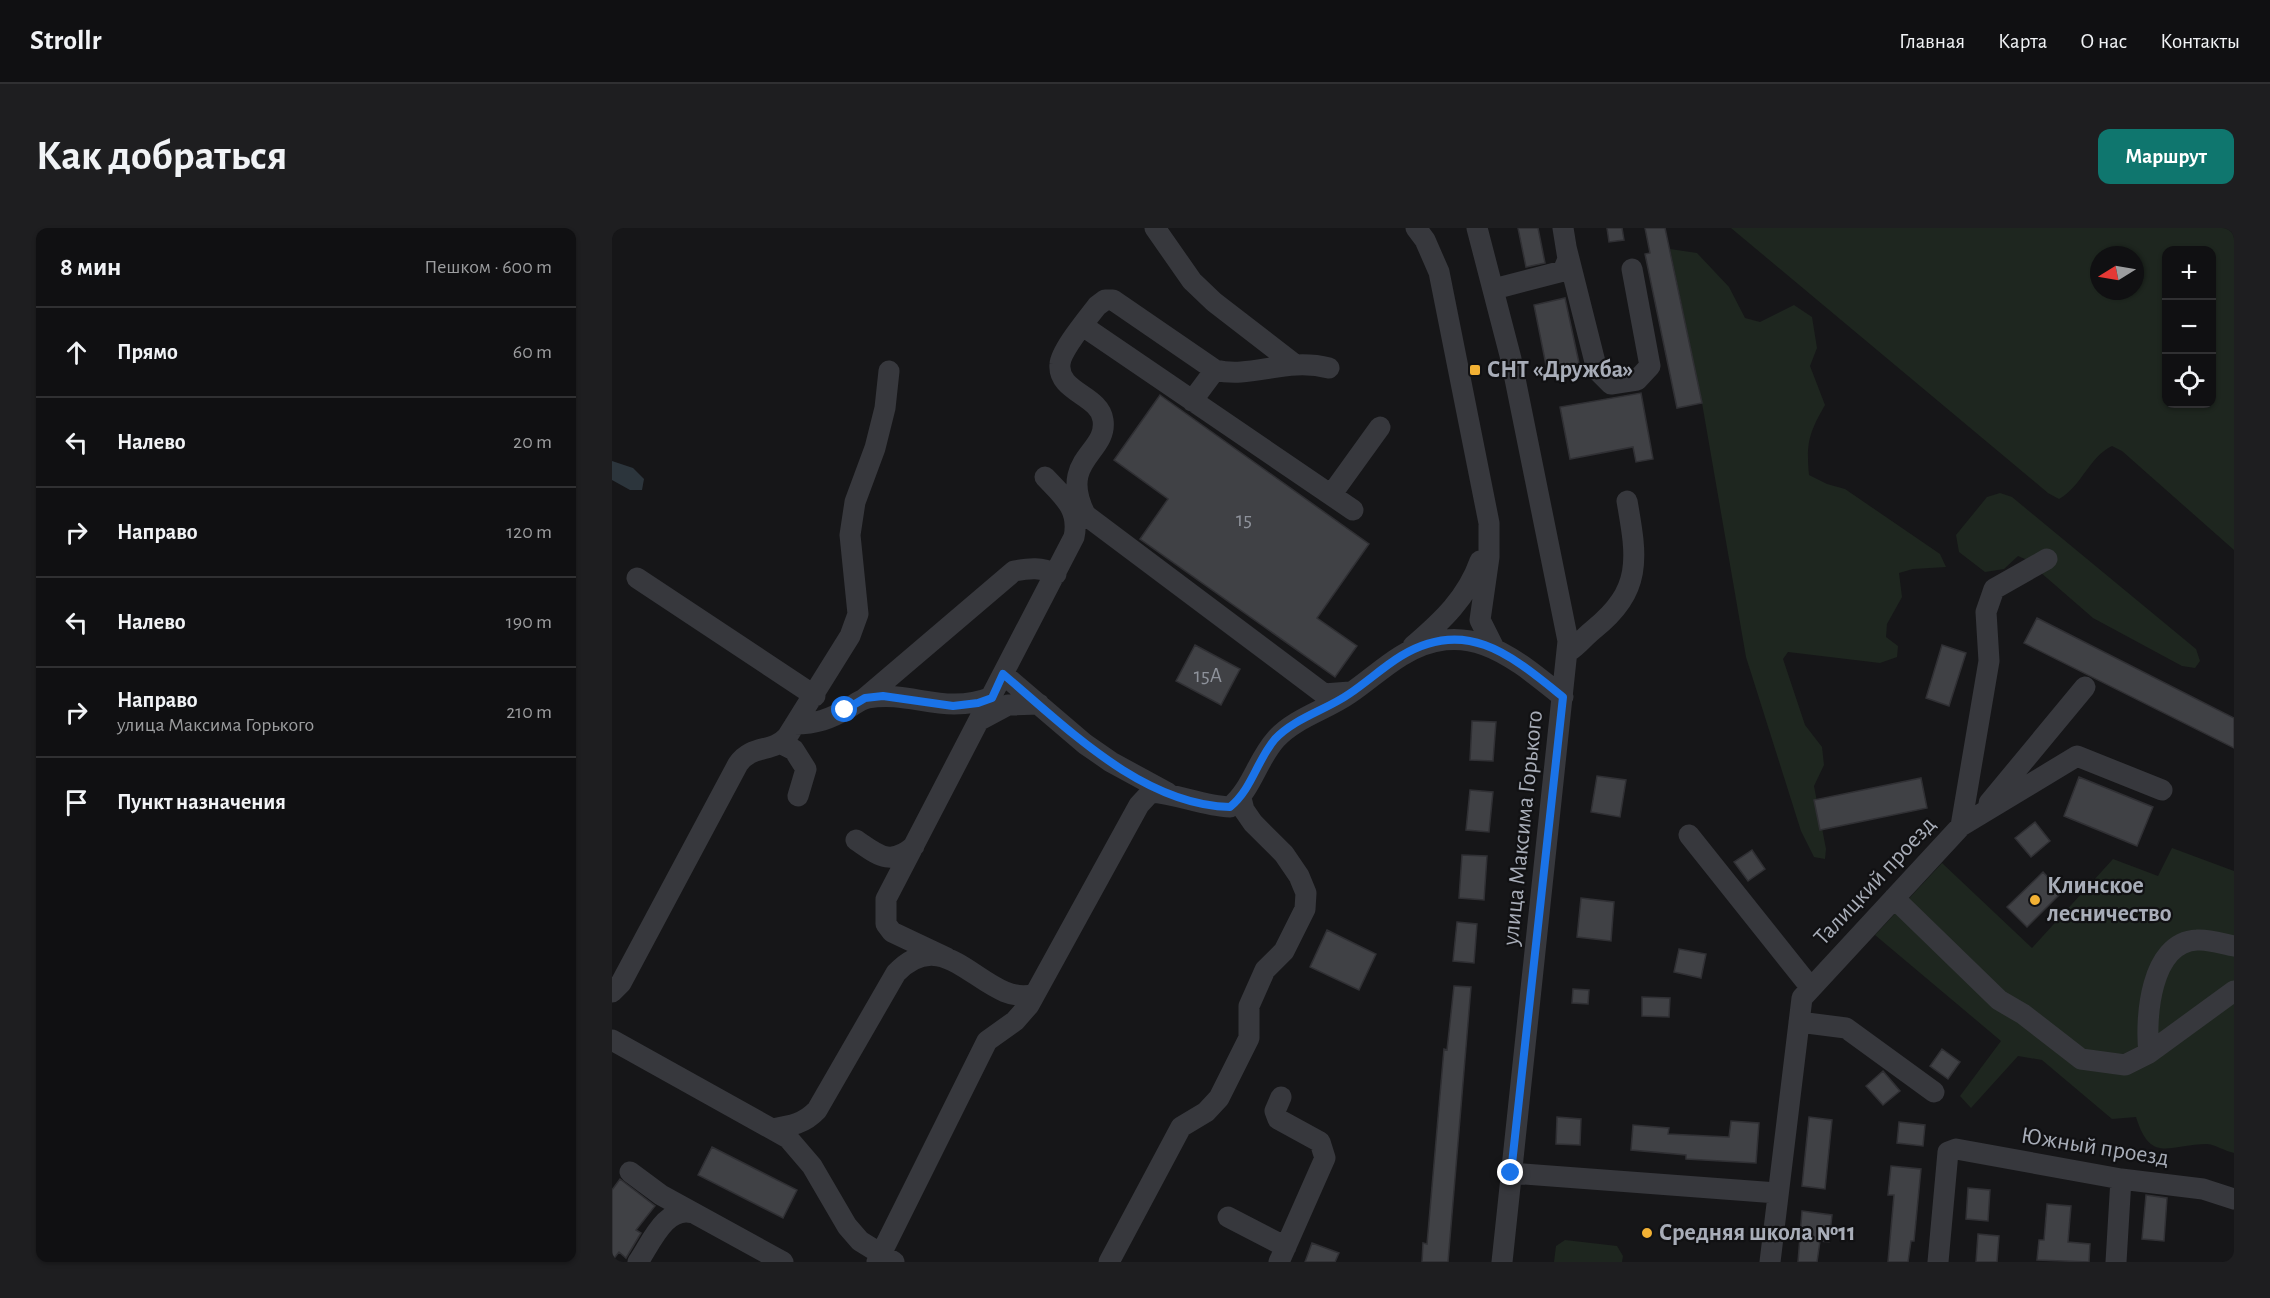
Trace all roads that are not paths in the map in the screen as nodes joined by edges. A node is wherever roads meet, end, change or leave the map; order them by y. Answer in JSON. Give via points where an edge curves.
{"nodes":[{"id":1,"x":1155,"y":228,"type":"edge"},
{"id":2,"x":1477,"y":228,"type":"edge"},
{"id":3,"x":1420,"y":232,"type":"edge"},
{"id":4,"x":1564,"y":237,"type":"edge"},
{"id":5,"x":1632,"y":269,"type":"dead end"},
{"id":6,"x":1494,"y":289,"type":"junction"},
{"id":7,"x":1083,"y":326,"type":"junction"},
{"id":8,"x":1293,"y":363,"type":"junction"},
{"id":9,"x":1329,"y":368,"type":"dead end"},
{"id":10,"x":1215,"y":370,"type":"junction"},
{"id":11,"x":889,"y":371,"type":"dead end"},
{"id":12,"x":1192,"y":401,"type":"junction"},
{"id":13,"x":1380,"y":428,"type":"dead end"},
{"id":14,"x":1045,"y":477,"type":"dead end"},
{"id":15,"x":1331,"y":495,"type":"junction"},
{"id":16,"x":1067,"y":501,"type":"junction"},
{"id":17,"x":1627,"y":501,"type":"dead end"},
{"id":18,"x":1353,"y":510,"type":"dead end"},
{"id":19,"x":1085,"y":514,"type":"junction"},
{"id":20,"x":1489,"y":523,"type":"junction"},
{"id":21,"x":1119,"y":539,"type":"junction"},
{"id":22,"x":1068,"y":550,"type":"junction"},
{"id":23,"x":2047,"y":558,"type":"dead end"},
{"id":24,"x":1056,"y":574,"type":"junction"},
{"id":25,"x":637,"y":579,"type":"dead end"},
{"id":26,"x":1494,"y":648,"type":"junction"},
{"id":27,"x":1568,"y":652,"type":"junction"},
{"id":28,"x":1401,"y":656,"type":"junction"},
{"id":29,"x":1003,"y":674,"type":"junction"},
{"id":30,"x":2085,"y":687,"type":"dead end"},
{"id":31,"x":1354,"y":691,"type":"junction"},
{"id":32,"x":814,"y":696,"type":"junction"},
{"id":33,"x":1563,"y":697,"type":"junction"},
{"id":34,"x":865,"y":698,"type":"junction"},
{"id":35,"x":992,"y":698,"type":"junction"},
{"id":36,"x":1039,"y":704,"type":"junction"},
{"id":37,"x":980,"y":720,"type":"junction"},
{"id":38,"x":795,"y":724,"type":"junction"},
{"id":39,"x":780,"y":743,"type":"junction"},
{"id":40,"x":2162,"y":790,"type":"dead end"},
{"id":41,"x":1169,"y":794,"type":"junction"},
{"id":42,"x":798,"y":796,"type":"dead end"},
{"id":43,"x":1241,"y":798,"type":"junction"},
{"id":44,"x":1980,"y":815,"type":"junction"},
{"id":45,"x":1961,"y":826,"type":"junction"},
{"id":46,"x":1689,"y":835,"type":"dead end"},
{"id":47,"x":856,"y":840,"type":"dead end"},
{"id":48,"x":914,"y":846,"type":"junction"},
{"id":49,"x":877,"y":855,"type":"junction"},
{"id":50,"x":889,"y":893,"type":"junction"},
{"id":51,"x":1894,"y":898,"type":"junction"},
{"id":52,"x":2234,"y":946,"type":"edge"},
{"id":53,"x":947,"y":958,"type":"junction"},
{"id":54,"x":1811,"y":988,"type":"junction"},
{"id":55,"x":2234,"y":991,"type":"edge"},
{"id":56,"x":612,"y":992,"type":"edge"},
{"id":57,"x":1035,"y":994,"type":"junction"},
{"id":58,"x":1799,"y":1022,"type":"junction"},
{"id":59,"x":612,"y":1040,"type":"edge"},
{"id":60,"x":2150,"y":1053,"type":"junction"},
{"id":61,"x":1934,"y":1092,"type":"dead end"},
{"id":62,"x":1281,"y":1097,"type":"dead end"},
{"id":63,"x":772,"y":1129,"type":"junction"},
{"id":64,"x":630,"y":1172,"type":"dead end"},
{"id":65,"x":1511,"y":1173,"type":"junction"},
{"id":66,"x":2121,"y":1179,"type":"junction"},
{"id":67,"x":1777,"y":1193,"type":"junction"},
{"id":68,"x":2234,"y":1199,"type":"edge"},
{"id":69,"x":693,"y":1213,"type":"junction"},
{"id":70,"x":1228,"y":1216,"type":"dead end"},
{"id":71,"x":1283,"y":1254,"type":"edge"},
{"id":72,"x":884,"y":1260,"type":"edge"},
{"id":73,"x":638,"y":1262,"type":"edge"},
{"id":74,"x":783,"y":1262,"type":"edge"},
{"id":75,"x":1109,"y":1262,"type":"edge"},
{"id":76,"x":1502,"y":1262,"type":"edge"},
{"id":77,"x":1770,"y":1262,"type":"edge"},
{"id":78,"x":1938,"y":1262,"type":"edge"},
{"id":79,"x":2116,"y":1262,"type":"edge"}],
"edges":[{"from":1,"to":8,"type":"street","via":[[1192,281]]},
{"from":2,"to":6,"type":"street","name":"улица Максима Горького"},
{"from":3,"to":20,"type":"street","via":[[1439,272]]},
{"from":4,"to":5,"type":"street","via":[[1597,370],[1611,384],[1637,380],[1650,366]]},
{"from":4,"to":6,"type":"street","via":[[1568,259],[1563,271]]},
{"from":6,"to":27,"type":"street","name":"улица Максима Горького","via":[[1559,586]]},
{"from":7,"to":10,"type":"street","via":[[1097,306],[1113,300]]},
{"from":7,"to":12,"type":"street"},
{"from":7,"to":19,"type":"street","via":[[1060,361],[1060,374],[1098,408],[1103,420],[1102,433],[1078,471],[1078,501]]},
{"from":8,"to":9,"type":"street"},
{"from":8,"to":10,"type":"street","via":[[1226,373]]},
{"from":10,"to":12,"type":"street"},
{"from":11,"to":32,"type":"street","via":[[885,408],[855,502],[850,535],[858,614],[850,636]]},
{"from":12,"to":15,"type":"street"},
{"from":13,"to":15,"type":"street"},
{"from":14,"to":16,"type":"street"},
{"from":15,"to":18,"type":"street"},
{"from":16,"to":19,"type":"street"},
{"from":16,"to":22,"type":"street","via":[[1076,517]]},
{"from":17,"to":27,"type":"street","via":[[1635,549],[1631,584],[1618,607]]},
{"from":19,"to":21,"type":"street"},
{"from":20,"to":26,"type":"street","via":[[1489,557],[1480,620]]},
{"from":20,"to":28,"type":"street","via":[[1482,558],[1465,592],[1453,610]]},
{"from":21,"to":22,"type":"street","via":[[1089,538]]},
{"from":21,"to":31,"type":"street","via":[[1324,694]]},
{"from":22,"to":24,"type":"street"},
{"from":23,"to":45,"type":"street","name":"Талицкий проезд","via":[[1994,589],[1986,612],[1989,661]]},
{"from":24,"to":29,"type":"street"},
{"from":24,"to":34,"type":"street","via":[[1030,568],[1014,572]]},
{"from":25,"to":32,"type":"street"},
{"from":26,"to":28,"type":"street","via":[[1475,640],[1456,639],[1425,645]]},
{"from":26,"to":33,"type":"street"},
{"from":27,"to":33,"type":"street","name":"улица Максима Горького"},
{"from":28,"to":31,"type":"street"},
{"from":29,"to":35,"type":"street"},
{"from":29,"to":36,"type":"street"},
{"from":30,"to":44,"type":"street"},
{"from":31,"to":43,"type":"street","via":[[1287,729],[1275,740]]},
{"from":32,"to":38,"type":"street"},
{"from":33,"to":65,"type":"street","name":"улица Максима Горького"},
{"from":34,"to":35,"type":"street","via":[[883,696],[953,706]]},
{"from":34,"to":38,"type":"street","via":[[826,720]]},
{"from":35,"to":37,"type":"street"},
{"from":36,"to":37,"type":"street","via":[[1008,705]]},
{"from":36,"to":41,"type":"street","via":[[1111,762]]},
{"from":37,"to":48,"type":"street"},
{"from":38,"to":39,"type":"street"},
{"from":39,"to":42,"type":"street","via":[[794,750],[806,769]]},
{"from":39,"to":56,"type":"street","via":[[753,750],[738,764],[621,983]]},
{"from":40,"to":44,"type":"street","via":[[2077,756]]},
{"from":41,"to":43,"type":"street","via":[[1215,807],[1230,807]]},
{"from":41,"to":57,"type":"street","via":[[1151,792],[1139,805]]},
{"from":43,"to":75,"type":"street","via":[[1253,824],[1284,854],[1299,876],[1306,893],[1305,909],[1284,951],[1265,970],[1249,1006],[1249,1038],[1219,1098],[1206,1112],[1181,1127],[1172,1140]]},
{"from":44,"to":45,"type":"street"},
{"from":45,"to":51,"type":"street","name":"Талицкий проезд"},
{"from":46,"to":54,"type":"street"},
{"from":47,"to":49,"type":"street"},
{"from":48,"to":49,"type":"street","via":[[897,857]]},
{"from":48,"to":50,"type":"street"},
{"from":49,"to":50,"type":"street","via":[[885,866]]},
{"from":50,"to":53,"type":"street","via":[[884,914],[892,932]]},
{"from":51,"to":54,"type":"street","name":"Талицкий проезд"},
{"from":51,"to":60,"type":"street","via":[[2000,1000],[2081,1059],[2125,1065]]},
{"from":52,"to":60,"type":"street","via":[[2196,940],[2171,951],[2156,975],[2147,1029]]},
{"from":53,"to":57,"type":"street","via":[[1016,997]]},
{"from":53,"to":63,"type":"street","via":[[930,954],[903,965],[817,1110],[800,1123]]},
{"from":54,"to":58,"type":"street","name":"Талицкий проезд","via":[[1802,998]]},
{"from":55,"to":60,"type":"street"},
{"from":57,"to":72,"type":"street","via":[[1016,1021],[987,1041]]},
{"from":58,"to":61,"type":"street","via":[[1846,1028]]},
{"from":58,"to":67,"type":"street","name":"Талицкий проезд"},
{"from":59,"to":63,"type":"street"},
{"from":62,"to":71,"type":"street","via":[[1275,1111],[1278,1119],[1320,1142],[1325,1158]]},
{"from":63,"to":72,"type":"street","via":[[804,1153],[847,1226]]},
{"from":64,"to":69,"type":"street"},
{"from":65,"to":67,"type":"street"},
{"from":65,"to":76,"type":"street","name":"улица Максима Горького"},
{"from":66,"to":68,"type":"street","name":"Южный проезд","via":[[2203,1189]]},
{"from":66,"to":78,"type":"street","name":"Южный проезд","via":[[1956,1149],[1948,1152]]},
{"from":66,"to":79,"type":"street"},
{"from":67,"to":77,"type":"street","name":"Талицкий проезд"},
{"from":69,"to":73,"type":"street","via":[[684,1210],[670,1216]]},
{"from":69,"to":74,"type":"street"},
{"from":70,"to":71,"type":"street"}]}
